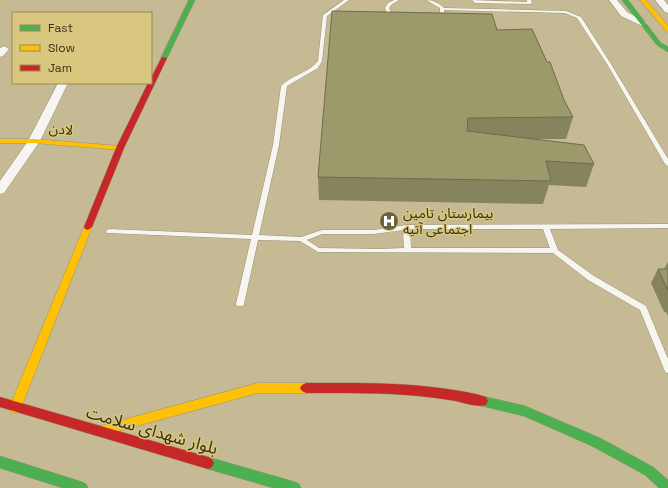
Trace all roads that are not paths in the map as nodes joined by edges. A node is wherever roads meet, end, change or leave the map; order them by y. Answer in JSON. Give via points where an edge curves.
{"nodes":[{"id":1,"x":192,"y":0,"type":"edge"},
{"id":2,"x":347,"y":0,"type":"edge"},
{"id":3,"x":398,"y":0,"type":"edge"},
{"id":4,"x":428,"y":0,"type":"edge"},
{"id":5,"x":474,"y":0,"type":"edge"},
{"id":6,"x":529,"y":0,"type":"edge"},
{"id":7,"x":613,"y":0,"type":"edge"},
{"id":8,"x":624,"y":0,"type":"edge"},
{"id":9,"x":643,"y":0,"type":"edge"},
{"id":10,"x":658,"y":0,"type":"edge"},
{"id":11,"x":503,"y":1,"type":"edge"},
{"id":12,"x":438,"y":2,"type":"edge"},
{"id":13,"x":442,"y":9,"type":"junction"},
{"id":14,"x":668,"y":10,"type":"edge"},
{"id":15,"x":439,"y":16,"type":"edge"},
{"id":16,"x":403,"y":20,"type":"edge"},
{"id":17,"x":643,"y":24,"type":"junction"},
{"id":18,"x":668,"y":30,"type":"edge"},
{"id":19,"x":668,"y":50,"type":"edge"},
{"id":20,"x":152,"y":82,"type":"edge"},
{"id":21,"x":62,"y":84,"type":"edge"},
{"id":22,"x":151,"y":84,"type":"edge"},
{"id":23,"x":0,"y":141,"type":"edge"},
{"id":24,"x":34,"y":141,"type":"junction"},
{"id":25,"x":120,"y":148,"type":"junction"},
{"id":26,"x":668,"y":164,"type":"edge"},
{"id":27,"x":0,"y":190,"type":"edge"},
{"id":28,"x":545,"y":226,"type":"junction"},
{"id":29,"x":668,"y":226,"type":"edge"},
{"id":30,"x":406,"y":228,"type":"junction"},
{"id":31,"x":109,"y":231,"type":"dead end"},
{"id":32,"x":255,"y":237,"type":"junction"},
{"id":33,"x":301,"y":239,"type":"junction"},
{"id":34,"x":408,"y":250,"type":"junction"},
{"id":35,"x":554,"y":251,"type":"junction"},
{"id":36,"x":240,"y":304,"type":"dead end"},
{"id":37,"x":668,"y":369,"type":"edge"},
{"id":38,"x":0,"y":402,"type":"edge"},
{"id":39,"x":16,"y":408,"type":"junction"},
{"id":40,"x":100,"y":431,"type":"junction"},
{"id":41,"x":0,"y":462,"type":"edge"},
{"id":42,"x":82,"y":488,"type":"edge"},
{"id":43,"x":295,"y":488,"type":"edge"},
{"id":44,"x":668,"y":488,"type":"edge"}],
"edges":[{"from":1,"to":20,"type":"street"},
{"from":2,"to":32,"type":"lane","via":[[325,15],[320,61],[316,67],[284,86],[276,145]]},
{"from":3,"to":16,"type":"lane","via":[[389,4],[387,8],[389,13]]},
{"from":4,"to":12,"type":"lane"},
{"from":5,"to":11,"type":"lane"},
{"from":6,"to":11,"type":"lane","via":[[530,3]]},
{"from":7,"to":17,"type":"street","via":[[624,14]]},
{"from":8,"to":17,"type":"street"},
{"from":9,"to":18,"type":"street"},
{"from":10,"to":14,"type":"street"},
{"from":12,"to":13,"type":"lane"},
{"from":13,"to":15,"type":"lane"},
{"from":13,"to":26,"type":"lane","via":[[566,12],[578,17]]},
{"from":17,"to":19,"type":"street","via":[[659,44]]},
{"from":21,"to":24,"type":"street"},
{"from":22,"to":25,"type":"street"},
{"from":23,"to":24,"type":"street","name":"لادن"},
{"from":24,"to":25,"type":"street","name":"لادن"},
{"from":24,"to":27,"type":"street"},
{"from":25,"to":39,"type":"street"},
{"from":28,"to":29,"type":"lane"},
{"from":28,"to":30,"type":"lane"},
{"from":28,"to":35,"type":"lane"},
{"from":30,"to":33,"type":"lane","via":[[374,232],[322,232]]},
{"from":30,"to":34,"type":"lane"},
{"from":31,"to":32,"type":"lane"},
{"from":32,"to":33,"type":"lane"},
{"from":32,"to":36,"type":"lane"},
{"from":33,"to":34,"type":"lane","via":[[318,250]]},
{"from":34,"to":35,"type":"lane"},
{"from":35,"to":37,"type":"lane","via":[[591,278],[643,308]]},
{"from":38,"to":39,"type":"street","name":"بلوار شهدای سلامت"},
{"from":39,"to":40,"type":"street","name":"بلوار شهدای سلامت"},
{"from":40,"to":43,"type":"street","name":"بلوار شهدای سلامت"},
{"from":40,"to":44,"type":"street","via":[[258,388],[380,388],[462,396],[525,411],[596,442],[649,471]]},
{"from":41,"to":42,"type":"street"}]}
